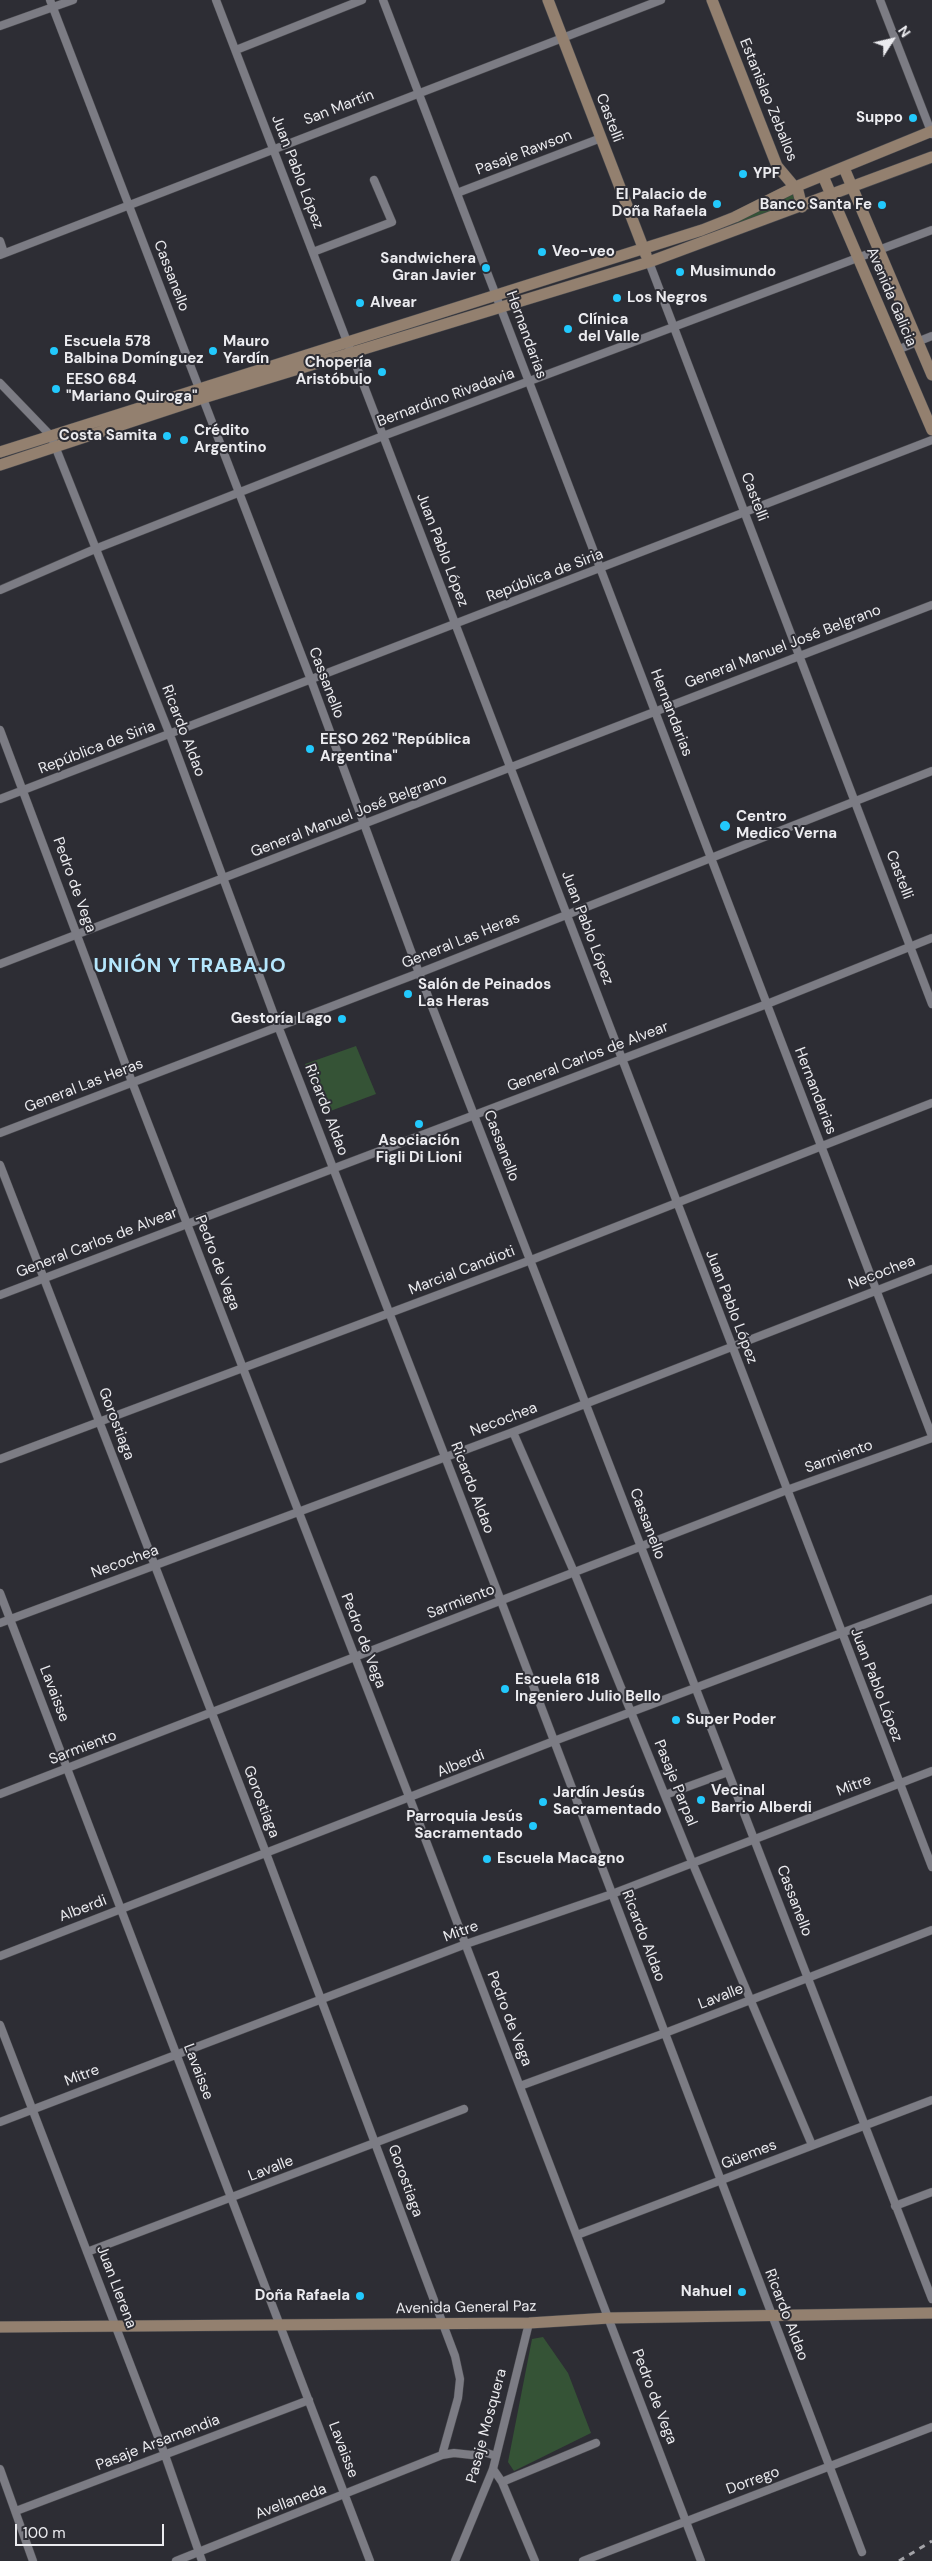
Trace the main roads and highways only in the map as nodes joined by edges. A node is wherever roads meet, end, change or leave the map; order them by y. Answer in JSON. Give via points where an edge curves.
{"nodes":[{"id":1,"x":548,"y":0,"type":"edge"},
{"id":2,"x":712,"y":0,"type":"edge"},
{"id":3,"x":932,"y":132,"type":"edge"},
{"id":4,"x":932,"y":157,"type":"edge"},
{"id":5,"x":844,"y":168,"type":"junction"},
{"id":6,"x":823,"y":176,"type":"junction"},
{"id":7,"x":795,"y":187,"type":"junction"},
{"id":8,"x":853,"y":188,"type":"junction"},
{"id":9,"x":831,"y":196,"type":"junction"},
{"id":10,"x":802,"y":206,"type":"junction"},
{"id":11,"x":644,"y":250,"type":"junction"},
{"id":12,"x":649,"y":262,"type":"junction"},
{"id":13,"x":932,"y":375,"type":"edge"},
{"id":14,"x":201,"y":393,"type":"junction"},
{"id":15,"x":932,"y":430,"type":"edge"},
{"id":16,"x":0,"y":452,"type":"edge"},
{"id":17,"x":0,"y":465,"type":"edge"},
{"id":18,"x":932,"y":2313,"type":"edge"},
{"id":19,"x":0,"y":2327,"type":"edge"}],
"edges":[{"from":1,"to":11,"type":"main road","name":"Castelli"},
{"from":2,"to":7,"type":"main road","name":"Estanislao Zeballos","via":[[777,166]]},
{"from":3,"to":5,"type":"main road"},
{"from":4,"to":8,"type":"main road"},
{"from":5,"to":6,"type":"main road"},
{"from":5,"to":8,"type":"main road","name":"Avenida Galicia"},
{"from":6,"to":7,"type":"main road"},
{"from":6,"to":9,"type":"main road","name":"Avenida Galicia"},
{"from":7,"to":10,"type":"main road","name":"Estanislao Zeballos","via":[[801,196]]},
{"from":7,"to":11,"type":"main road","via":[[720,224]]},
{"from":8,"to":9,"type":"main road"},
{"from":8,"to":13,"type":"main road","name":"Avenida Galicia"},
{"from":9,"to":10,"type":"main road"},
{"from":9,"to":15,"type":"main road","name":"Avenida Galicia"},
{"from":10,"to":12,"type":"main road"},
{"from":11,"to":12,"type":"main road","name":"Castelli"},
{"from":11,"to":14,"type":"main road","via":[[347,341]]},
{"from":12,"to":14,"type":"main road","via":[[352,353]]},
{"from":14,"to":16,"type":"main road"},
{"from":14,"to":17,"type":"main road","via":[[56,448]]},
{"from":18,"to":19,"type":"main road","name":"Avenida General Paz","via":[[609,2318],[528,2323]]}]}
